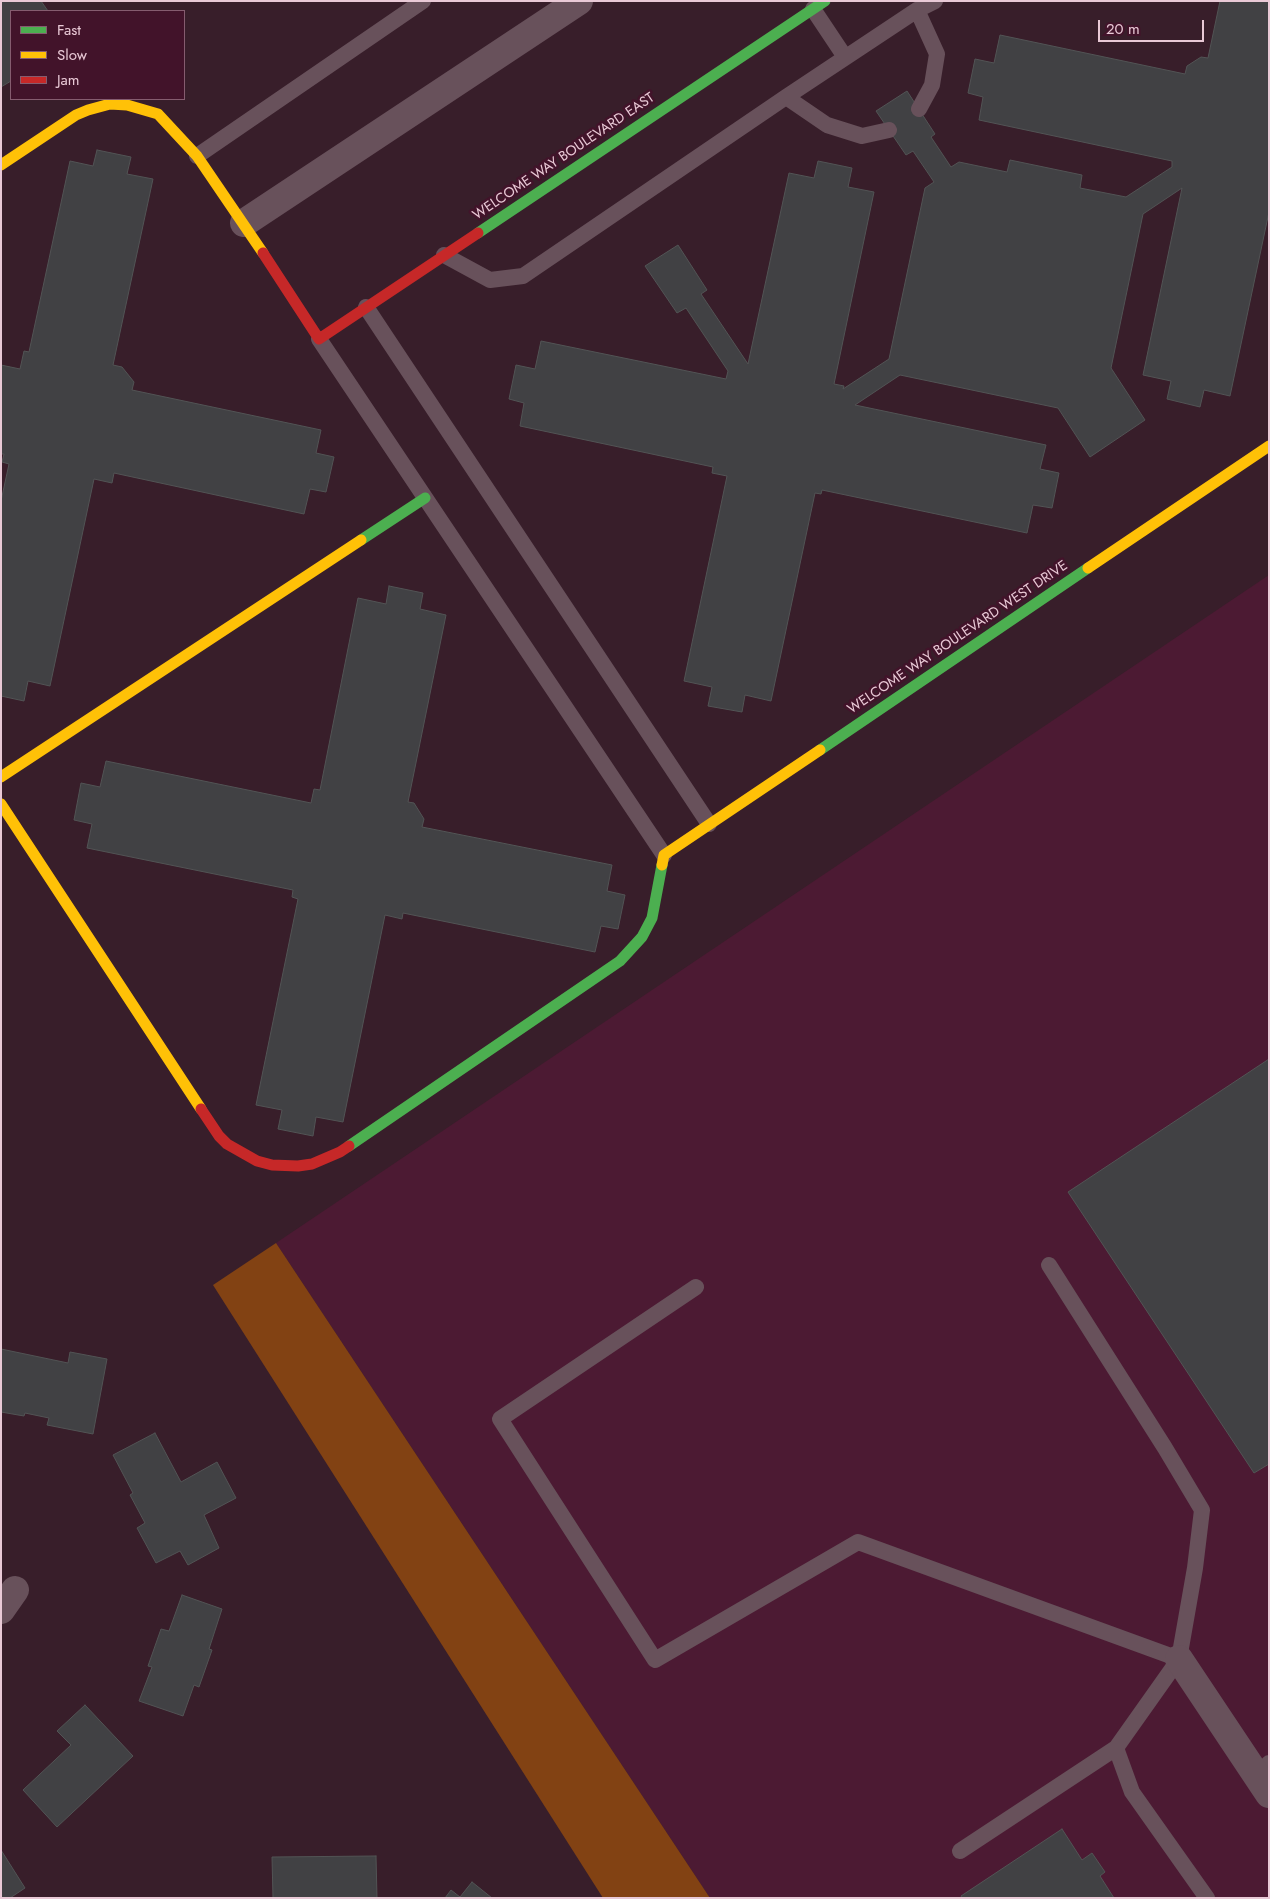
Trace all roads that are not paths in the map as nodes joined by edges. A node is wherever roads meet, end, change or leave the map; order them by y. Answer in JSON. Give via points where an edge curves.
{"nodes":[{"id":1,"x":423,"y":1,"type":"edge"},
{"id":2,"x":579,"y":1,"type":"edge"},
{"id":3,"x":935,"y":1,"type":"edge"},
{"id":4,"x":815,"y":4,"type":"edge"},
{"id":5,"x":917,"y":10,"type":"junction"},
{"id":6,"x":846,"y":57,"type":"junction"},
{"id":7,"x":786,"y":97,"type":"junction"},
{"id":8,"x":919,"y":109,"type":"dead end"},
{"id":9,"x":889,"y":130,"type":"dead end"},
{"id":10,"x":197,"y":156,"type":"junction"},
{"id":11,"x":1,"y":165,"type":"edge"},
{"id":12,"x":244,"y":223,"type":"junction"},
{"id":13,"x":444,"y":255,"type":"junction"},
{"id":14,"x":366,"y":307,"type":"junction"},
{"id":15,"x":319,"y":339,"type":"junction"},
{"id":16,"x":1269,"y":446,"type":"edge"},
{"id":17,"x":425,"y":498,"type":"junction"},
{"id":18,"x":1,"y":777,"type":"edge"},
{"id":19,"x":1,"y":804,"type":"edge"},
{"id":20,"x":709,"y":824,"type":"junction"},
{"id":21,"x":664,"y":855,"type":"junction"},
{"id":22,"x":1049,"y":1265,"type":"dead end"},
{"id":23,"x":696,"y":1287,"type":"dead end"},
{"id":24,"x":1179,"y":1660,"type":"junction"},
{"id":25,"x":1116,"y":1748,"type":"junction"},
{"id":26,"x":1265,"y":1778,"type":"edge"},
{"id":27,"x":960,"y":1851,"type":"dead end"},
{"id":28,"x":1207,"y":1898,"type":"edge"}],
"edges":[{"from":1,"to":10,"type":"lane"},
{"from":2,"to":12,"type":"street"},
{"from":3,"to":5,"type":"lane"},
{"from":4,"to":6,"type":"lane"},
{"from":4,"to":13,"type":"street","name":"WELCOME WAY BOULEVARD EAST"},
{"from":5,"to":6,"type":"lane"},
{"from":5,"to":8,"type":"lane","via":[[937,54],[932,85]]},
{"from":6,"to":7,"type":"lane"},
{"from":7,"to":9,"type":"lane","via":[[827,125],[845,131],[862,136]]},
{"from":7,"to":13,"type":"lane","via":[[523,276],[490,280]]},
{"from":10,"to":11,"type":"street","via":[[158,114],[110,104],[76,115]]},
{"from":10,"to":12,"type":"street"},
{"from":12,"to":15,"type":"street"},
{"from":13,"to":14,"type":"street","name":"WELCOME WAY BOULEVARD EAST"},
{"from":14,"to":15,"type":"street","name":"WELCOME WAY BOULEVARD EAST"},
{"from":14,"to":20,"type":"lane"},
{"from":15,"to":17,"type":"lane"},
{"from":16,"to":20,"type":"street","name":"WELCOME WAY BOULEVARD WEST DRIVE"},
{"from":17,"to":18,"type":"street"},
{"from":17,"to":21,"type":"lane"},
{"from":19,"to":21,"type":"street","via":[[218,1136],[243,1154],[272,1165],[312,1164],[340,1152],[612,968],[642,937],[652,918]]},
{"from":20,"to":21,"type":"street","name":"WELCOME WAY BOULEVARD WEST DRIVE"},
{"from":22,"to":24,"type":"lane","via":[[1202,1510]]},
{"from":23,"to":24,"type":"lane","via":[[500,1419],[655,1660],[858,1542]]},
{"from":24,"to":25,"type":"lane"},
{"from":24,"to":26,"type":"street"},
{"from":25,"to":27,"type":"lane"},
{"from":25,"to":28,"type":"lane","via":[[1132,1792]]}]}
